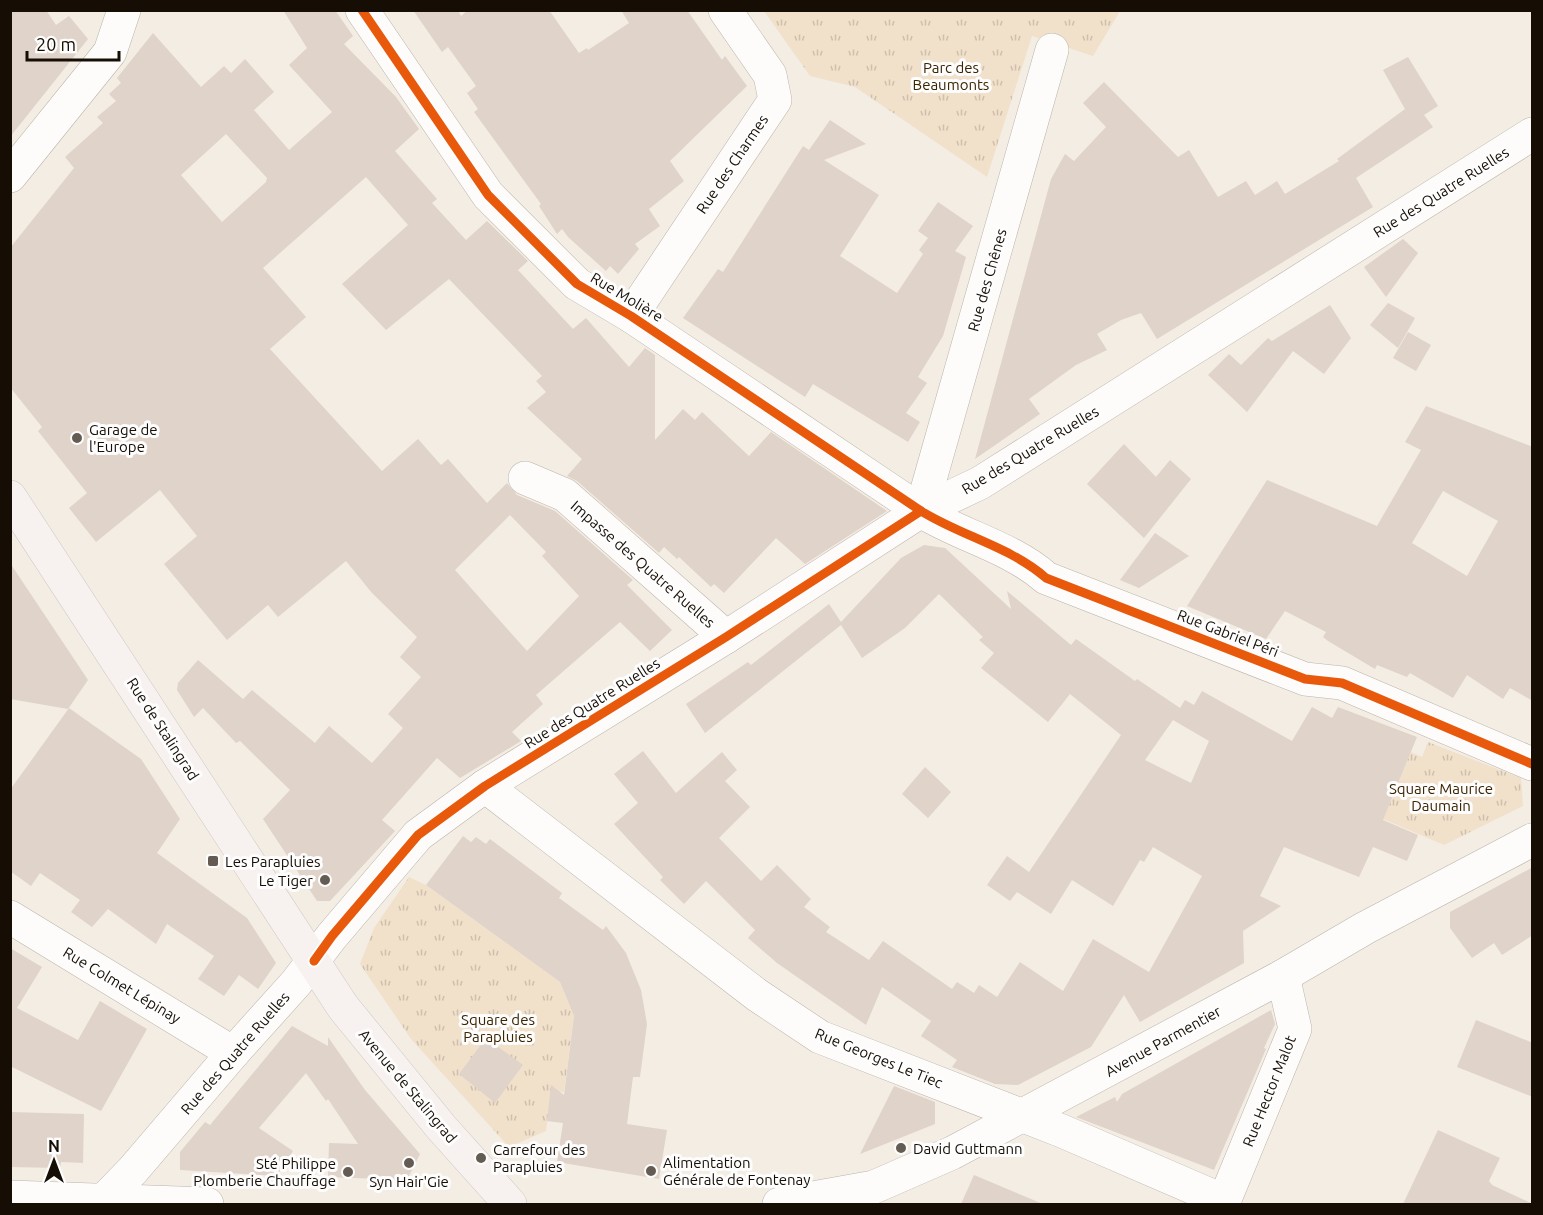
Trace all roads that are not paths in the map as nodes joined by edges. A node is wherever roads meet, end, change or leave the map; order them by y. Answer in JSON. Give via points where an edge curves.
{"nodes":[{"id":1,"x":124,"y":10,"type":"edge"},
{"id":2,"x":362,"y":10,"type":"edge"},
{"id":3,"x":725,"y":10,"type":"edge"},
{"id":4,"x":1052,"y":50,"type":"dead end"},
{"id":5,"x":1533,"y":134,"type":"edge"},
{"id":6,"x":10,"y":176,"type":"edge"},
{"id":7,"x":631,"y":316,"type":"junction"},
{"id":8,"x":525,"y":478,"type":"dead end"},
{"id":9,"x":10,"y":497,"type":"edge"},
{"id":10,"x":921,"y":511,"type":"junction"},
{"id":11,"x":726,"y":637,"type":"junction"},
{"id":12,"x":1533,"y":764,"type":"edge"},
{"id":13,"x":485,"y":786,"type":"junction"},
{"id":14,"x":1533,"y":840,"type":"edge"},
{"id":15,"x":10,"y":917,"type":"edge"},
{"id":16,"x":314,"y":962,"type":"junction"},
{"id":17,"x":1283,"y":976,"type":"junction"},
{"id":18,"x":233,"y":1053,"type":"junction"},
{"id":19,"x":1024,"y":1117,"type":"junction"},
{"id":20,"x":878,"y":1196,"type":"edge"},
{"id":21,"x":10,"y":1197,"type":"edge"},
{"id":22,"x":102,"y":1203,"type":"edge"},
{"id":23,"x":1223,"y":1203,"type":"edge"},
{"id":24,"x":182,"y":1204,"type":"edge"},
{"id":25,"x":207,"y":1204,"type":"edge"},
{"id":26,"x":510,"y":1204,"type":"edge"},
{"id":27,"x":779,"y":1204,"type":"edge"}],
"edges":[{"from":1,"to":6,"type":"street","via":[[110,52]]},
{"from":2,"to":7,"type":"street","name":"Rue Molière","via":[[488,195],[578,284]]},
{"from":3,"to":7,"type":"street","name":"Rue des Charmes","via":[[770,75],[775,100]]},
{"from":4,"to":10,"type":"street","name":"Rue des Chênes"},
{"from":5,"to":10,"type":"street","name":"Rue des Quatre Ruelles","via":[[980,483]]},
{"from":7,"to":10,"type":"street","name":"Rue Molière"},
{"from":8,"to":11,"type":"street","name":"Impasse des Quatre Ruelles","via":[[565,495]]},
{"from":9,"to":16,"type":"main road","name":"Rue de Stalingrad"},
{"from":10,"to":11,"type":"street","name":"Rue des Quatre Ruelles"},
{"from":10,"to":12,"type":"street","name":"Rue Gabriel Péri","via":[[947,527],[1030,563],[1046,578],[1305,680],[1342,683]]},
{"from":11,"to":13,"type":"street","name":"Rue des Quatre Ruelles"},
{"from":13,"to":16,"type":"street","name":"Rue des Quatre Ruelles","via":[[418,835]]},
{"from":13,"to":19,"type":"street","name":"Rue Georges Le Tiec","via":[[757,995],[820,1036]]},
{"from":14,"to":17,"type":"street","name":"Avenue Parmentier"},
{"from":15,"to":18,"type":"street","name":"Rue Colmet Lépinay"},
{"from":16,"to":18,"type":"street","name":"Rue des Quatre Ruelles"},
{"from":16,"to":26,"type":"main road","name":"Avenue de Stalingrad","via":[[343,1007]]},
{"from":17,"to":19,"type":"street","name":"Avenue Parmentier"},
{"from":17,"to":23,"type":"street","name":"Rue Hector Malot","via":[[1295,1029]]},
{"from":18,"to":22,"type":"street","name":"Rue des Quatre Ruelles"},
{"from":19,"to":20,"type":"street","name":"Avenue Parmentier"},
{"from":19,"to":23,"type":"street","name":"Rue Georges Le Tiec"},
{"from":20,"to":27,"type":"street","name":"Avenue Parmentier"},
{"from":21,"to":22,"type":"street"},
{"from":22,"to":24,"type":"street"},
{"from":24,"to":25,"type":"street"}]}
